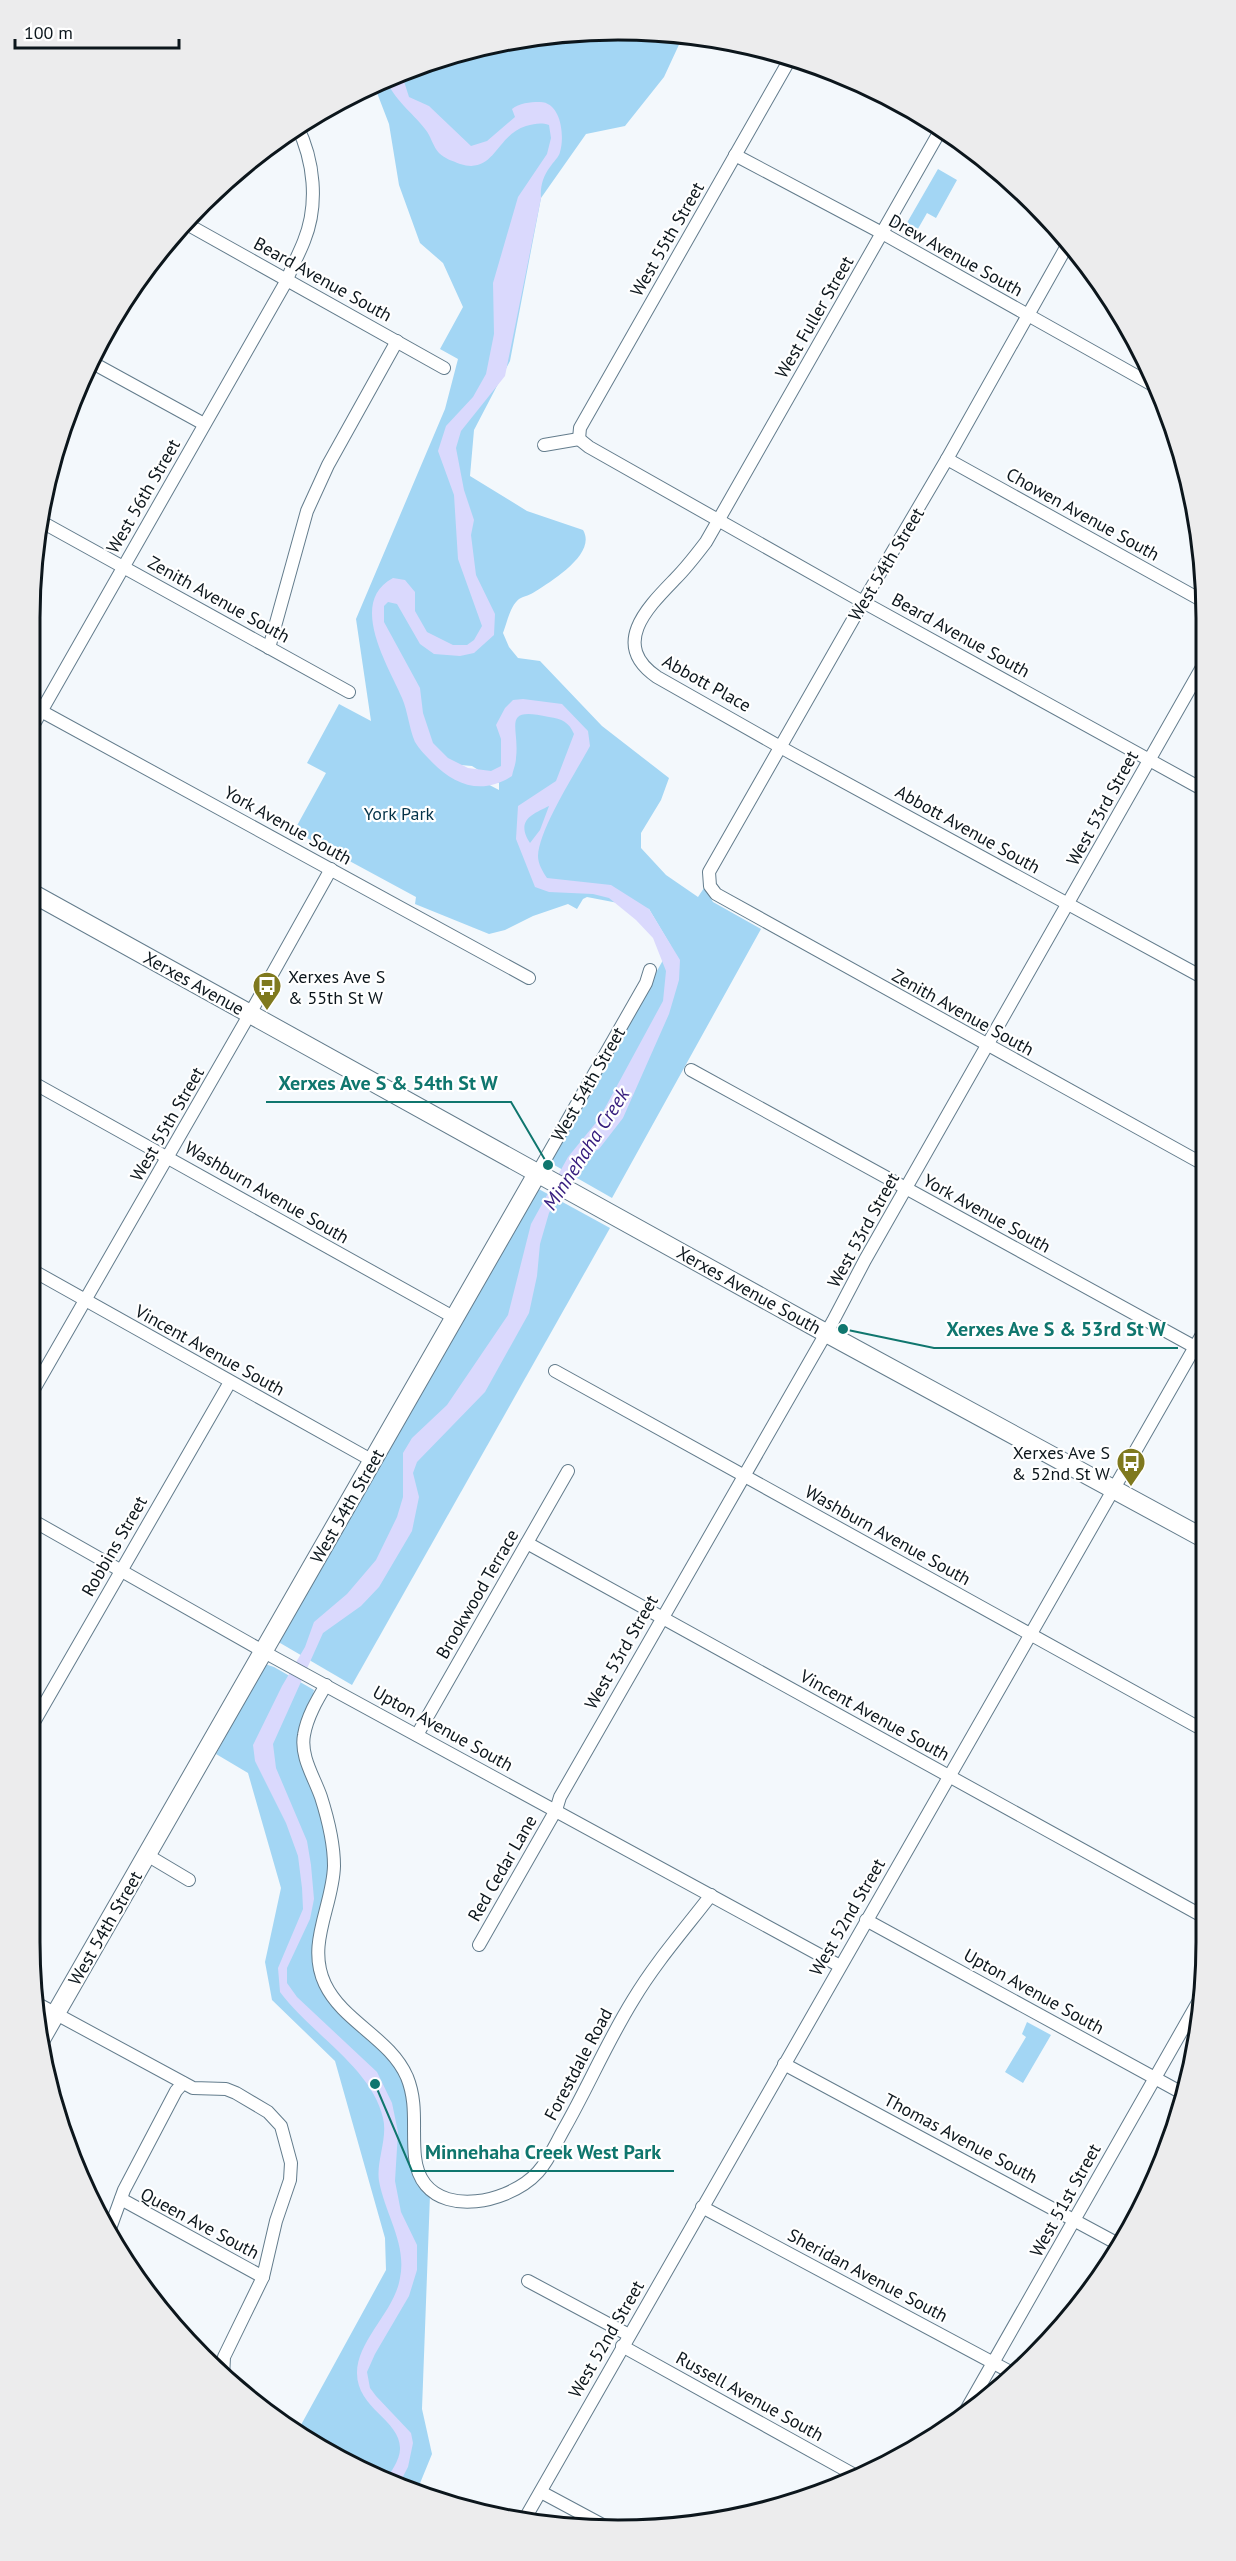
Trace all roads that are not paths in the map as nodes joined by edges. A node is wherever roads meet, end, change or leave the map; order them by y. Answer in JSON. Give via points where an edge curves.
{"nodes":[{"id":1,"x":786,"y":66,"type":"edge"},
{"id":2,"x":301,"y":136,"type":"edge"},
{"id":3,"x":937,"y":137,"type":"edge"},
{"id":4,"x":735,"y":155,"type":"junction"},
{"id":5,"x":193,"y":228,"type":"edge"},
{"id":6,"x":882,"y":233,"type":"junction"},
{"id":7,"x":1064,"y":251,"type":"edge"},
{"id":8,"x":287,"y":280,"type":"junction"},
{"id":9,"x":1027,"y":315,"type":"junction"},
{"id":10,"x":397,"y":341,"type":"junction"},
{"id":11,"x":99,"y":366,"type":"edge"},
{"id":12,"x":444,"y":368,"type":"dead end"},
{"id":13,"x":1144,"y":380,"type":"edge"},
{"id":14,"x":204,"y":424,"type":"junction"},
{"id":15,"x":579,"y":439,"type":"junction"},
{"id":16,"x":544,"y":445,"type":"dead end"},
{"id":17,"x":947,"y":459,"type":"junction"},
{"id":18,"x":718,"y":521,"type":"junction"},
{"id":19,"x":48,"y":525,"type":"edge"},
{"id":20,"x":123,"y":567,"type":"junction"},
{"id":21,"x":1195,"y":597,"type":"edge"},
{"id":22,"x":863,"y":602,"type":"junction"},
{"id":23,"x":269,"y":648,"type":"junction"},
{"id":24,"x":1196,"y":678,"type":"edge"},
{"id":25,"x":349,"y":692,"type":"dead end"},
{"id":26,"x":40,"y":702,"type":"edge"},
{"id":27,"x":40,"y":710,"type":"edge"},
{"id":28,"x":781,"y":746,"type":"junction"},
{"id":29,"x":1150,"y":760,"type":"junction"},
{"id":30,"x":1196,"y":786,"type":"edge"},
{"id":31,"x":331,"y":869,"type":"junction"},
{"id":32,"x":710,"y":886,"type":"joint"},
{"id":33,"x":40,"y":898,"type":"edge"},
{"id":34,"x":1069,"y":904,"type":"junction"},
{"id":35,"x":650,"y":970,"type":"dead end"},
{"id":36,"x":1196,"y":973,"type":"edge"},
{"id":37,"x":529,"y":978,"type":"dead end"},
{"id":38,"x":248,"y":1013,"type":"junction"},
{"id":39,"x":988,"y":1046,"type":"junction"},
{"id":40,"x":691,"y":1070,"type":"dead end"},
{"id":41,"x":40,"y":1087,"type":"edge"},
{"id":42,"x":168,"y":1157,"type":"junction"},
{"id":43,"x":1196,"y":1160,"type":"edge"},
{"id":44,"x":545,"y":1176,"type":"junction"},
{"id":45,"x":906,"y":1190,"type":"junction"},
{"id":46,"x":578,"y":1194,"type":"joint"},
{"id":47,"x":40,"y":1274,"type":"edge"},
{"id":48,"x":85,"y":1299,"type":"junction"},
{"id":49,"x":455,"y":1318,"type":"junction"},
{"id":50,"x":826,"y":1333,"type":"junction"},
{"id":51,"x":1196,"y":1348,"type":"edge"},
{"id":52,"x":1196,"y":1355,"type":"edge"},
{"id":53,"x":555,"y":1371,"type":"dead end"},
{"id":54,"x":40,"y":1378,"type":"edge"},
{"id":55,"x":230,"y":1382,"type":"junction"},
{"id":56,"x":373,"y":1461,"type":"junction"},
{"id":57,"x":568,"y":1471,"type":"dead end"},
{"id":58,"x":743,"y":1476,"type":"junction"},
{"id":59,"x":1112,"y":1488,"type":"junction"},
{"id":60,"x":40,"y":1525,"type":"edge"},
{"id":61,"x":1196,"y":1535,"type":"edge"},
{"id":62,"x":527,"y":1543,"type":"junction"},
{"id":63,"x":121,"y":1570,"type":"junction"},
{"id":64,"x":662,"y":1618,"type":"junction"},
{"id":65,"x":1030,"y":1634,"type":"junction"},
{"id":66,"x":264,"y":1651,"type":"junction"},
{"id":67,"x":326,"y":1684,"type":"junction"},
{"id":68,"x":40,"y":1712,"type":"edge"},
{"id":69,"x":1196,"y":1726,"type":"edge"},
{"id":70,"x":417,"y":1735,"type":"junction"},
{"id":71,"x":948,"y":1776,"type":"junction"},
{"id":72,"x":556,"y":1810,"type":"junction"},
{"id":73,"x":147,"y":1855,"type":"junction"},
{"id":74,"x":189,"y":1880,"type":"dead end"},
{"id":75,"x":711,"y":1895,"type":"junction"},
{"id":76,"x":1196,"y":1912,"type":"edge"},
{"id":77,"x":866,"y":1920,"type":"junction"},
{"id":78,"x":479,"y":1945,"type":"dead end"},
{"id":79,"x":840,"y":1966,"type":"junction"},
{"id":80,"x":44,"y":2008,"type":"edge"},
{"id":81,"x":55,"y":2014,"type":"junction"},
{"id":82,"x":1191,"y":2014,"type":"edge"},
{"id":83,"x":47,"y":2029,"type":"edge"},
{"id":84,"x":784,"y":2064,"type":"junction"},
{"id":85,"x":1155,"y":2078,"type":"junction"},
{"id":86,"x":183,"y":2083,"type":"junction"},
{"id":87,"x":1176,"y":2090,"type":"edge"},
{"id":88,"x":121,"y":2199,"type":"junction"},
{"id":89,"x":702,"y":2207,"type":"junction"},
{"id":90,"x":1075,"y":2220,"type":"junction"},
{"id":91,"x":113,"y":2222,"type":"edge"},
{"id":92,"x":1112,"y":2241,"type":"edge"},
{"id":93,"x":263,"y":2277,"type":"junction"},
{"id":94,"x":528,"y":2281,"type":"dead end"},
{"id":95,"x":626,"y":2341,"type":"junction"},
{"id":96,"x":992,"y":2362,"type":"junction"},
{"id":97,"x":224,"y":2364,"type":"edge"},
{"id":98,"x":1007,"y":2369,"type":"edge"},
{"id":99,"x":970,"y":2401,"type":"edge"},
{"id":100,"x":850,"y":2472,"type":"edge"},
{"id":101,"x":541,"y":2492,"type":"junction"},
{"id":102,"x":528,"y":2513,"type":"edge"},
{"id":103,"x":592,"y":2519,"type":"edge"}],
"edges":[{"from":1,"to":4,"type":"street","name":"West 55th Street"},
{"from":2,"to":8,"type":"street","via":[[313,190],[311,215]]},
{"from":3,"to":6,"type":"street","name":"West Fuller Street"},
{"from":4,"to":6,"type":"street","name":"Drew Avenue South"},
{"from":4,"to":15,"type":"street","name":"West 55th Street","via":[[580,428]]},
{"from":5,"to":8,"type":"street","name":"Beard Avenue South"},
{"from":6,"to":9,"type":"street","name":"Drew Avenue South"},
{"from":6,"to":18,"type":"street","name":"West Fuller Street"},
{"from":7,"to":9,"type":"street","name":"West 54th Street"},
{"from":8,"to":10,"type":"street","name":"Beard Avenue South"},
{"from":8,"to":14,"type":"street","name":"West 56th Street"},
{"from":9,"to":13,"type":"street","name":"Drew Avenue South"},
{"from":9,"to":17,"type":"street","name":"West 54th Street"},
{"from":10,"to":12,"type":"street","name":"Beard Avenue South"},
{"from":10,"to":23,"type":"street","via":[[307,510]]},
{"from":11,"to":14,"type":"street"},
{"from":14,"to":20,"type":"street","name":"West 56th Street"},
{"from":15,"to":16,"type":"street"},
{"from":15,"to":18,"type":"street","name":"Beard Avenue South"},
{"from":17,"to":21,"type":"street","name":"Chowen Avenue South"},
{"from":17,"to":22,"type":"street","name":"West 54th Street"},
{"from":18,"to":22,"type":"street","name":"Beard Avenue South"},
{"from":18,"to":28,"type":"street","name":"Abbott Place","via":[[691,562],[648,607],[638,623],[635,647],[647,670]]},
{"from":19,"to":20,"type":"street","name":"Zenith Avenue South"},
{"from":20,"to":23,"type":"street","name":"Zenith Avenue South"},
{"from":20,"to":26,"type":"street","name":"West 56th Street"},
{"from":22,"to":28,"type":"street","name":"West 54th Street"},
{"from":22,"to":29,"type":"street","name":"Beard Avenue South"},
{"from":23,"to":25,"type":"street","name":"Zenith Avenue South"},
{"from":24,"to":29,"type":"street","name":"West 53rd Street"},
{"from":27,"to":31,"type":"street","name":"York Avenue South"},
{"from":28,"to":32,"type":"street","name":"West 54th Street","via":[[709,872]]},
{"from":28,"to":34,"type":"street","name":"Abbott Avenue South"},
{"from":29,"to":30,"type":"street","name":"Beard Avenue South"},
{"from":29,"to":34,"type":"street","name":"West 53rd Street"},
{"from":31,"to":37,"type":"street","name":"York Avenue South"},
{"from":31,"to":38,"type":"street","name":"West 55th Street"},
{"from":32,"to":39,"type":"street","name":"Zenith Avenue South","via":[[716,894]]},
{"from":33,"to":38,"type":"street","name":"Xerxes Avenue"},
{"from":34,"to":36,"type":"street","name":"Abbott Avenue South"},
{"from":34,"to":39,"type":"street","name":"West 53rd Street"},
{"from":35,"to":44,"type":"street","name":"West 54th Street"},
{"from":38,"to":42,"type":"street","name":"West 55th Street"},
{"from":38,"to":44,"type":"street","name":"Xerxes Avenue"},
{"from":39,"to":43,"type":"street","name":"Zenith Avenue South"},
{"from":39,"to":45,"type":"street","name":"West 53rd Street"},
{"from":40,"to":45,"type":"street","name":"York Avenue South"},
{"from":41,"to":42,"type":"street","name":"Washburn Avenue South"},
{"from":42,"to":48,"type":"street","name":"West 55th Street"},
{"from":42,"to":49,"type":"street","name":"Washburn Avenue South"},
{"from":44,"to":46,"type":"street","name":"Xerxes Avenue"},
{"from":44,"to":49,"type":"street","name":"West 54th Street"},
{"from":45,"to":50,"type":"street","name":"West 53rd Street"},
{"from":45,"to":51,"type":"street","name":"York Avenue South"},
{"from":46,"to":50,"type":"street","name":"Xerxes Avenue South"},
{"from":47,"to":48,"type":"street","name":"Vincent Avenue South"},
{"from":48,"to":54,"type":"street","name":"West 55th Street"},
{"from":48,"to":55,"type":"street","name":"Vincent Avenue South"},
{"from":49,"to":56,"type":"street","name":"West 54th Street"},
{"from":50,"to":58,"type":"street","name":"West 53rd Street"},
{"from":50,"to":59,"type":"street","name":"Xerxes Avenue South"},
{"from":52,"to":59,"type":"street","name":"West 52nd Street"},
{"from":53,"to":58,"type":"street","name":"Washburn Avenue South"},
{"from":55,"to":56,"type":"street","name":"Vincent Avenue South"},
{"from":55,"to":63,"type":"street","name":"Robbins Street"},
{"from":56,"to":66,"type":"street","name":"West 54th Street"},
{"from":57,"to":62,"type":"street","name":"Brookwood Terrace"},
{"from":58,"to":64,"type":"street","name":"West 53rd Street"},
{"from":58,"to":65,"type":"street","name":"Washburn Avenue South"},
{"from":59,"to":61,"type":"street","name":"Xerxes Avenue South"},
{"from":59,"to":65,"type":"street","name":"West 52nd Street"},
{"from":60,"to":63,"type":"street","name":"Upton Avenue South"},
{"from":62,"to":64,"type":"street","name":"Vincent Avenue South"},
{"from":62,"to":70,"type":"street","name":"Brookwood Terrace"},
{"from":63,"to":66,"type":"street","name":"Upton Avenue South"},
{"from":63,"to":68,"type":"street","name":"Robbins Street"},
{"from":64,"to":71,"type":"street","name":"Vincent Avenue South"},
{"from":64,"to":72,"type":"street","name":"West 53rd Street"},
{"from":65,"to":69,"type":"street","name":"Washburn Avenue South"},
{"from":65,"to":71,"type":"street","name":"West 52nd Street"},
{"from":66,"to":67,"type":"street","name":"Upton Avenue South"},
{"from":66,"to":73,"type":"street","name":"West 54th Street"},
{"from":67,"to":70,"type":"street","name":"Upton Avenue South"},
{"from":67,"to":75,"type":"street","name":"Forestdale Road","via":[[307,1720],[303,1737],[304,1755],[328,1818],[334,1865],[320,1930],[320,1966],[334,1999],[392,2054],[406,2074],[413,2093],[415,2157],[419,2172],[438,2195],[468,2204],[504,2194],[539,2171],[633,2000]]},
{"from":70,"to":72,"type":"street","name":"Upton Avenue South"},
{"from":71,"to":76,"type":"street","name":"Vincent Avenue South"},
{"from":71,"to":77,"type":"street","name":"West 52nd Street"},
{"from":72,"to":75,"type":"street","name":"Upton Avenue South"},
{"from":72,"to":78,"type":"street","name":"Red Cedar Lane"},
{"from":73,"to":74,"type":"street"},
{"from":73,"to":81,"type":"street","name":"West 54th Street"},
{"from":75,"to":79,"type":"street","name":"Upton Avenue South"},
{"from":77,"to":79,"type":"street","name":"West 52nd Street"},
{"from":77,"to":85,"type":"street","name":"Upton Avenue South"},
{"from":79,"to":84,"type":"street","name":"West 52nd Street"},
{"from":80,"to":81,"type":"street"},
{"from":81,"to":83,"type":"street","name":"West 54th Street"},
{"from":81,"to":86,"type":"street"},
{"from":82,"to":85,"type":"street","name":"West 51st Street"},
{"from":84,"to":89,"type":"street","name":"West 52nd Street"},
{"from":84,"to":90,"type":"street","name":"Thomas Avenue South"},
{"from":85,"to":87,"type":"street","name":"Upton Avenue South"},
{"from":85,"to":90,"type":"street","name":"West 51st Street"},
{"from":86,"to":88,"type":"street"},
{"from":86,"to":93,"type":"street","via":[[204,2089],[226,2089],[268,2112],[281,2126],[291,2163],[290,2180]]},
{"from":88,"to":91,"type":"street"},
{"from":88,"to":93,"type":"street","name":"Queen Ave South"},
{"from":89,"to":95,"type":"street","name":"West 52nd Street"},
{"from":89,"to":96,"type":"street","name":"Sheridan Avenue South"},
{"from":90,"to":92,"type":"street","name":"Thomas Avenue South"},
{"from":90,"to":96,"type":"street","name":"West 51st Street"},
{"from":93,"to":97,"type":"street","via":[[224,2357]]},
{"from":94,"to":95,"type":"street","name":"Russell Avenue South"},
{"from":95,"to":100,"type":"street","name":"Russell Avenue South"},
{"from":95,"to":101,"type":"street","name":"West 52nd Street"},
{"from":96,"to":98,"type":"street","name":"Sheridan Avenue South"},
{"from":96,"to":99,"type":"street","name":"West 51st Street"},
{"from":101,"to":102,"type":"street","name":"West 52nd Street"},
{"from":101,"to":103,"type":"street"}]}
